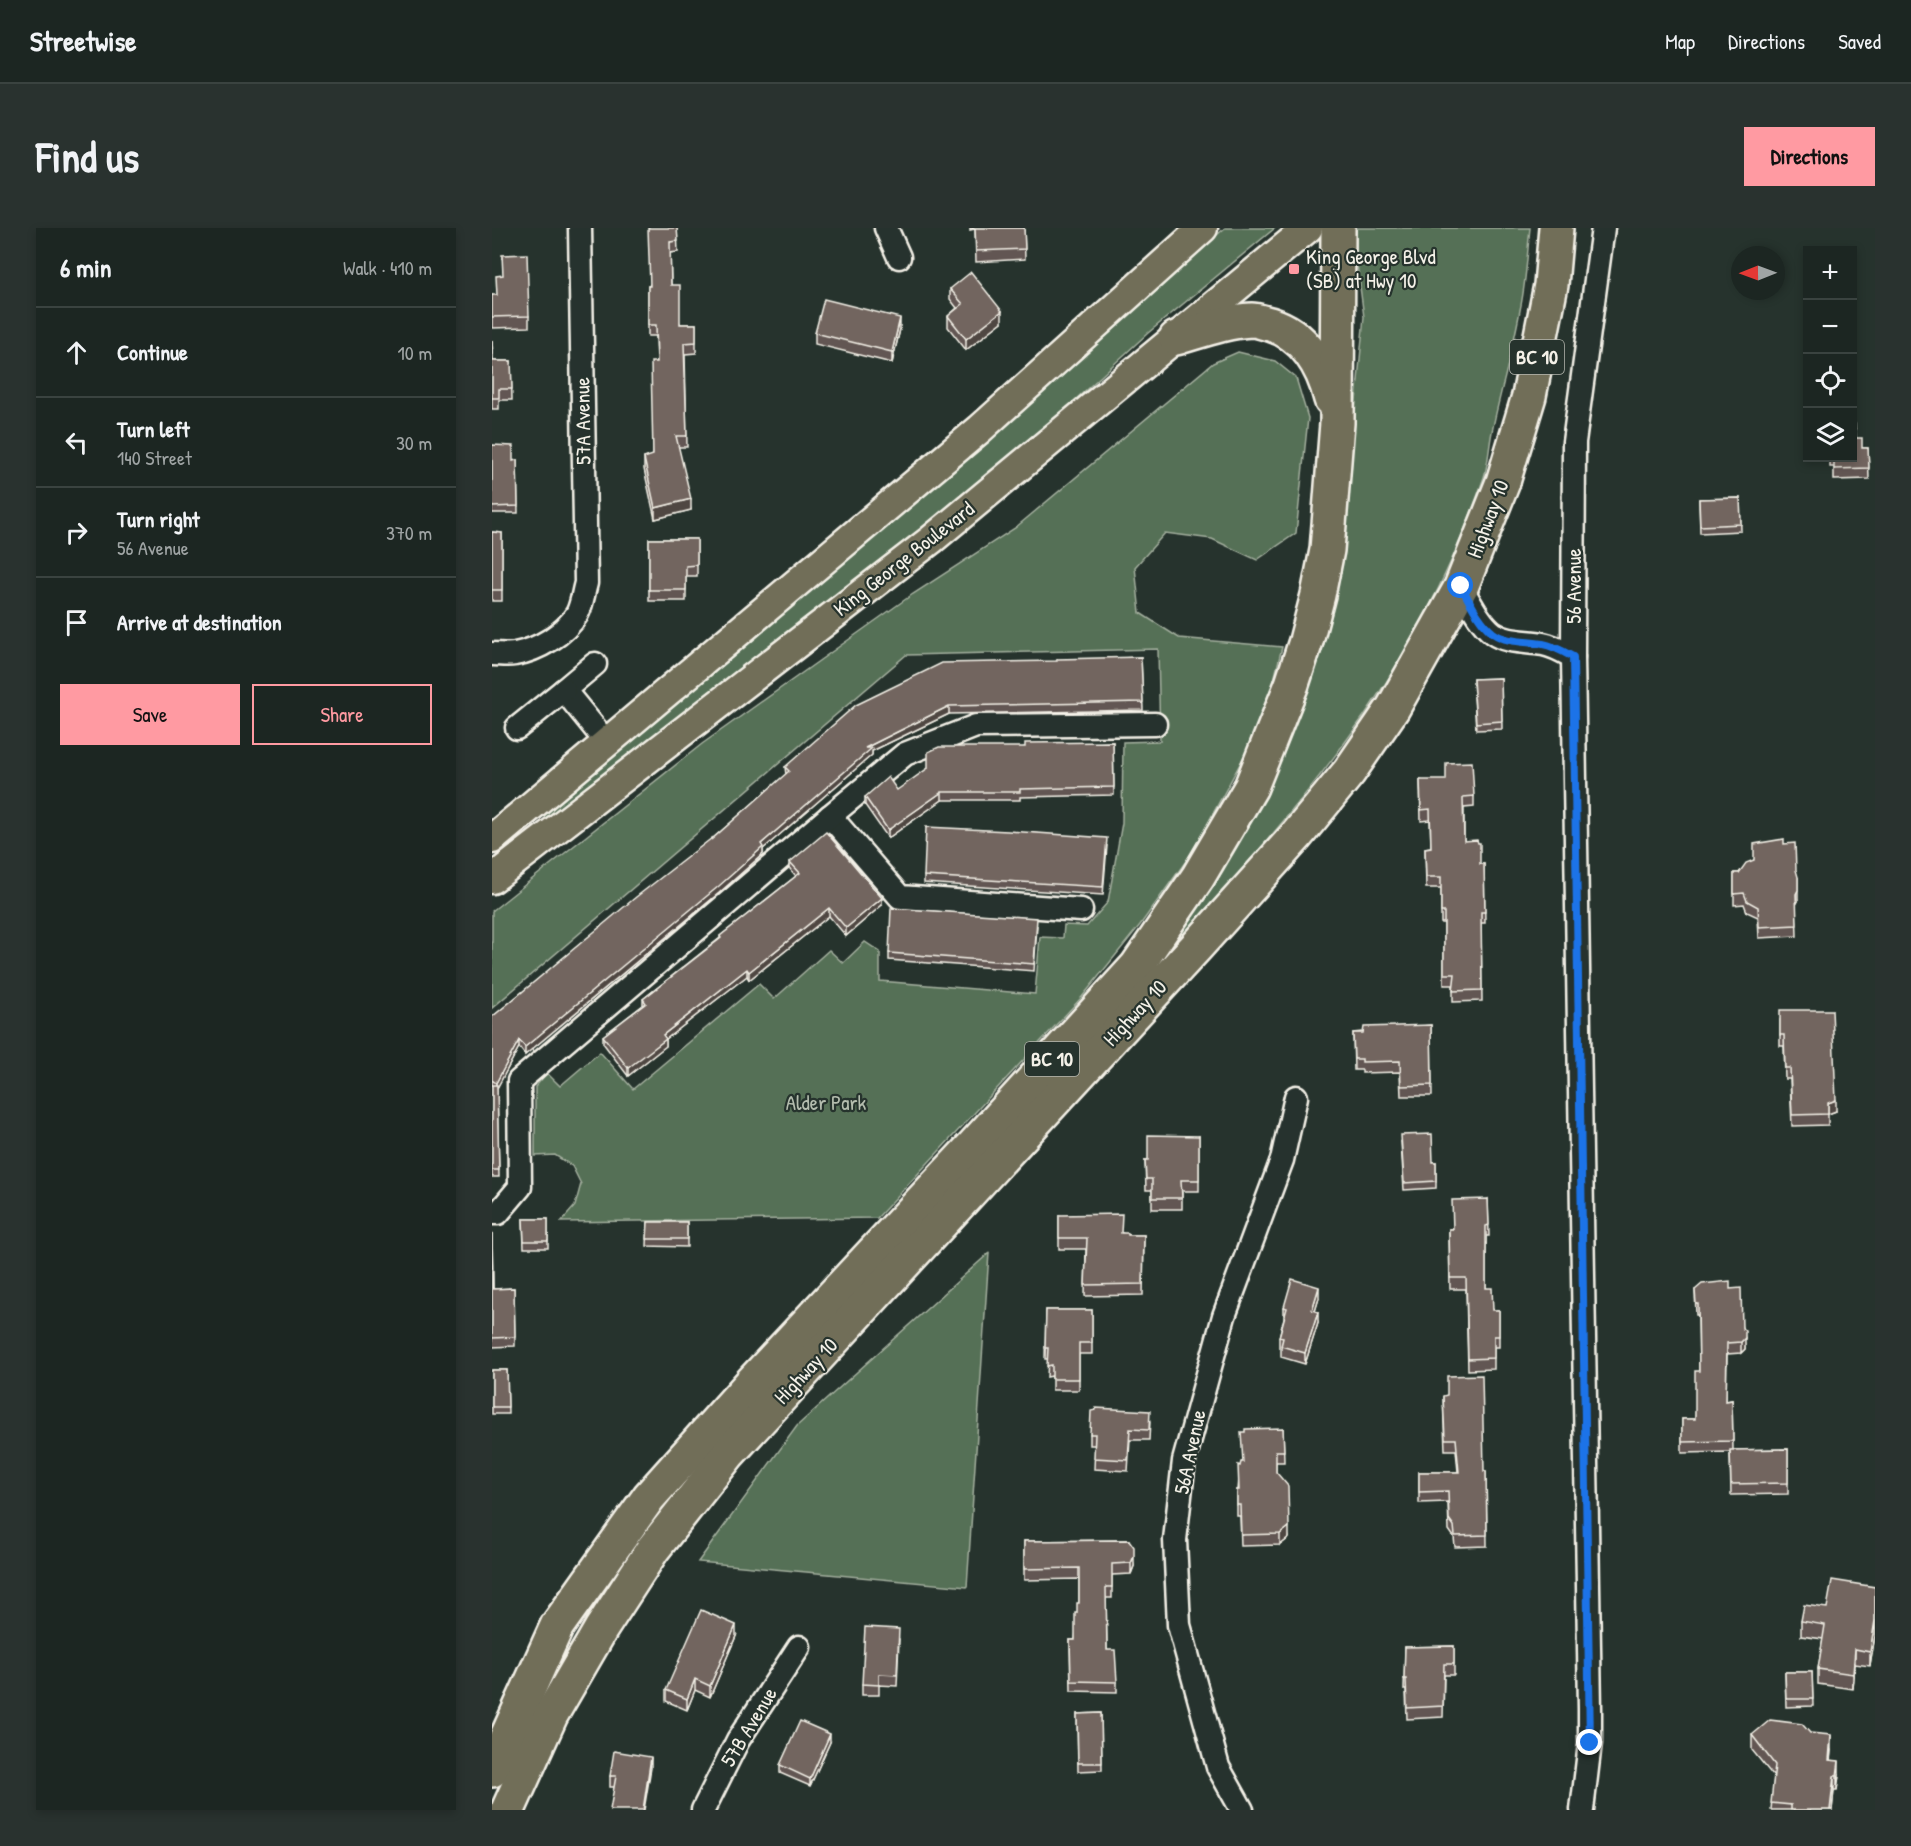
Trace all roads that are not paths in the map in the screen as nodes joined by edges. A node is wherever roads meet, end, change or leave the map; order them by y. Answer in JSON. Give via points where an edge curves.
{"nodes":[{"id":1,"x":580,"y":228,"type":"edge"},
{"id":2,"x":886,"y":228,"type":"edge"},
{"id":3,"x":1203,"y":228,"type":"edge"},
{"id":4,"x":1308,"y":228,"type":"edge"},
{"id":5,"x":1338,"y":228,"type":"edge"},
{"id":6,"x":1556,"y":228,"type":"edge"},
{"id":7,"x":1603,"y":228,"type":"edge"},
{"id":8,"x":899,"y":257,"type":"dead end"},
{"id":9,"x":1176,"y":338,"type":"junction"},
{"id":10,"x":1337,"y":423,"type":"junction"},
{"id":11,"x":1461,"y":586,"type":"junction"},
{"id":12,"x":492,"y":654,"type":"edge"},
{"id":13,"x":1573,"y":657,"type":"junction"},
{"id":14,"x":595,"y":664,"type":"dead end"},
{"id":15,"x":564,"y":690,"type":"junction"},
{"id":16,"x":1155,"y":724,"type":"dead end"},
{"id":17,"x":517,"y":728,"type":"dead end"},
{"id":18,"x":607,"y":743,"type":"junction"},
{"id":19,"x":830,"y":816,"type":"junction"},
{"id":20,"x":492,"y":838,"type":"edge"},
{"id":21,"x":492,"y":879,"type":"edge"},
{"id":22,"x":1081,"y":910,"type":"dead end"},
{"id":23,"x":1296,"y":1097,"type":"dead end"},
{"id":24,"x":494,"y":1212,"type":"edge"},
{"id":25,"x":799,"y":1647,"type":"dead end"},
{"id":26,"x":492,"y":1770,"type":"edge"},
{"id":27,"x":508,"y":1810,"type":"edge"},
{"id":28,"x":703,"y":1810,"type":"edge"},
{"id":29,"x":1242,"y":1810,"type":"edge"},
{"id":30,"x":1582,"y":1810,"type":"edge"}],
"edges":[{"from":1,"to":12,"type":"street","name":"57A Avenue","via":[[586,583],[577,614],[564,630],[516,654]]},
{"from":2,"to":8,"type":"street"},
{"from":3,"to":18,"type":"main road","via":[[980,429]]},
{"from":4,"to":9,"type":"main road","name":"King George Boulevard"},
{"from":5,"to":10,"type":"highway","name":"Highway 10","number":"BC 10"},
{"from":6,"to":11,"type":"highway","name":"Highway 10","number":"BC 10","via":[[1551,285],[1529,396],[1503,482]]},
{"from":7,"to":13,"type":"street","name":"56 Avenue","via":[[1574,442]]},
{"from":9,"to":10,"type":"highway","via":[[1254,320],[1280,327],[1310,350],[1326,379]]},
{"from":9,"to":21,"type":"main road","name":"King George Boulevard","via":[[931,540]]},
{"from":10,"to":26,"type":"highway","name":"Highway 10","number":"BC 10","via":[[1326,550],[1306,641],[1251,787],[1198,877],[1137,966],[649,1497],[557,1626]]},
{"from":11,"to":13,"type":"street","via":[[1494,634],[1518,642],[1544,644]]},
{"from":11,"to":27,"type":"highway","name":"Highway 10","number":"BC 10","via":[[1393,708],[1297,835],[729,1454],[653,1549],[551,1715]]},
{"from":13,"to":30,"type":"street","name":"56 Avenue","via":[[1590,1709]]},
{"from":14,"to":15,"type":"street"},
{"from":15,"to":17,"type":"street"},
{"from":15,"to":18,"type":"street"},
{"from":16,"to":19,"type":"street","via":[[976,726],[906,754]]},
{"from":18,"to":20,"type":"main road"},
{"from":19,"to":22,"type":"street","via":[[900,897]]},
{"from":19,"to":24,"type":"street","via":[[519,1081],[520,1187]]},
{"from":23,"to":29,"type":"street","name":"56A Avenue","via":[[1282,1160],[1224,1316],[1185,1461],[1175,1540],[1179,1625],[1218,1767]]},
{"from":25,"to":28,"type":"street","name":"57B Avenue","via":[[738,1740]]}]}
